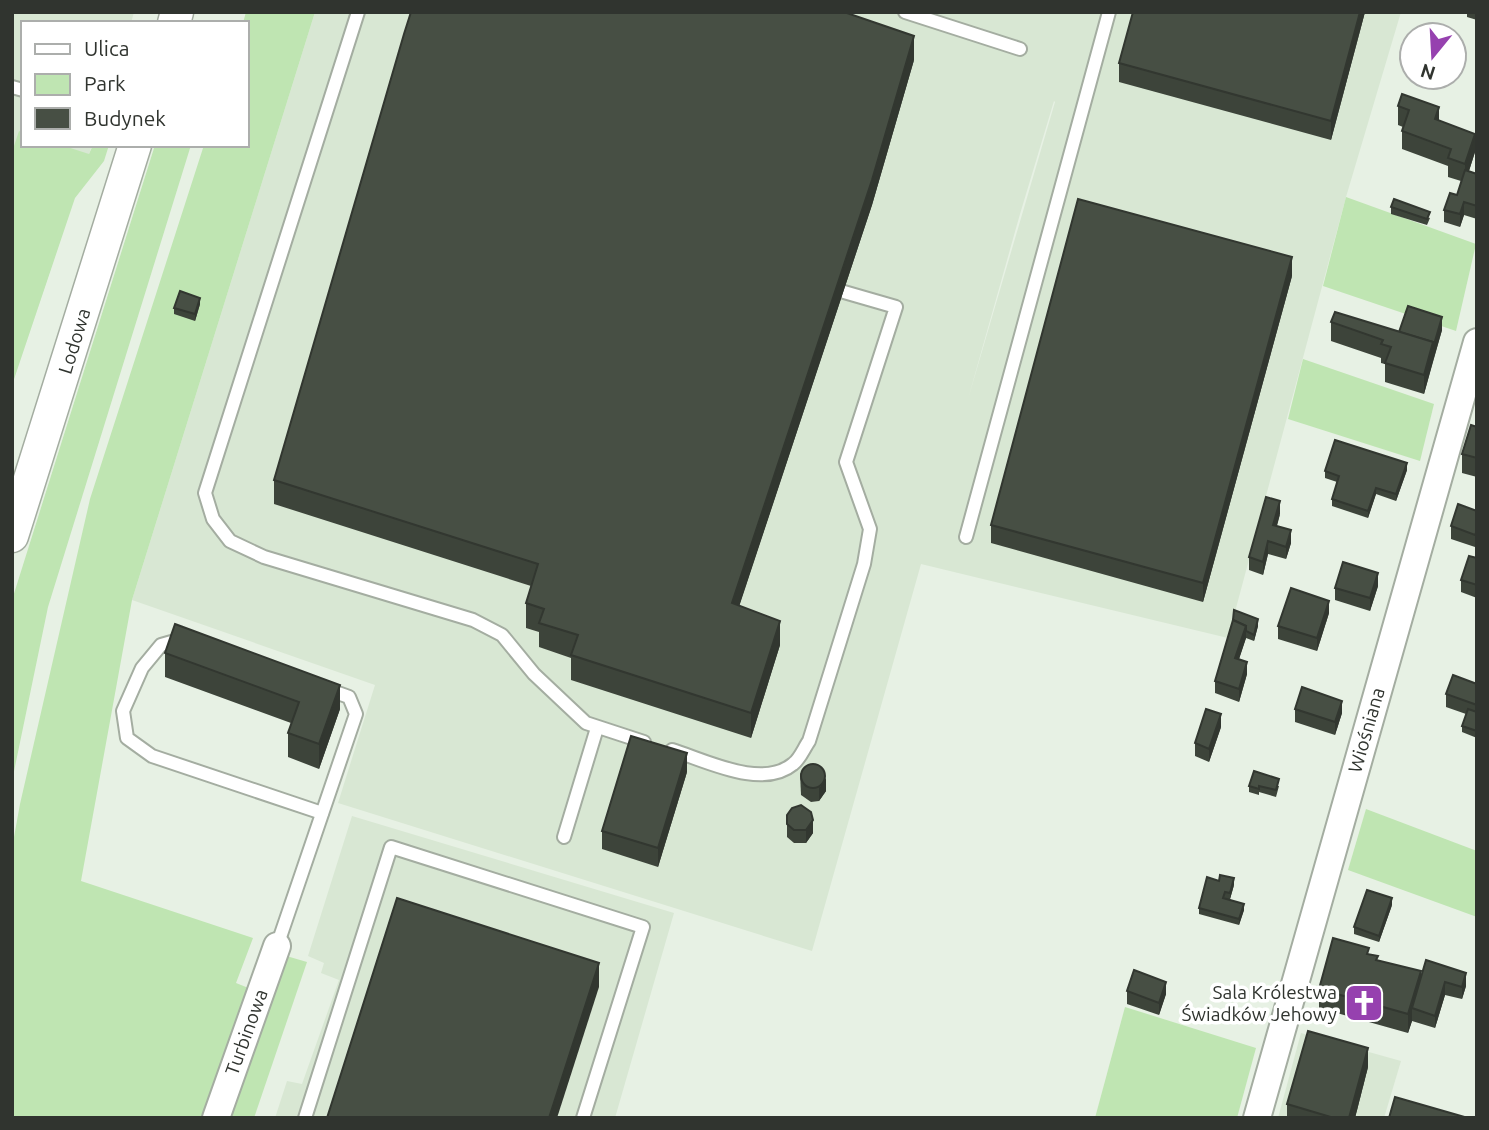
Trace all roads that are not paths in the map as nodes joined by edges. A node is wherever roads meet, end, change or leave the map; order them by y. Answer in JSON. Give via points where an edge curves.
{"nodes":[{"id":1,"x":358,"y":12,"type":"edge"},
{"id":2,"x":905,"y":12,"type":"edge"},
{"id":3,"x":1109,"y":12,"type":"edge"},
{"id":4,"x":1020,"y":49,"type":"dead end"},
{"id":5,"x":134,"y":147,"type":"edge"},
{"id":6,"x":844,"y":292,"type":"edge"},
{"id":7,"x":1477,"y":342,"type":"edge"},
{"id":8,"x":12,"y":536,"type":"edge"},
{"id":9,"x":966,"y":537,"type":"dead end"},
{"id":10,"x":199,"y":642,"type":"edge"},
{"id":11,"x":312,"y":683,"type":"edge"},
{"id":12,"x":597,"y":728,"type":"junction"},
{"id":13,"x":322,"y":813,"type":"junction"},
{"id":14,"x":564,"y":837,"type":"dead end"},
{"id":15,"x":277,"y":946,"type":"joint"},
{"id":16,"x":216,"y":1118,"type":"edge"},
{"id":17,"x":305,"y":1118,"type":"edge"},
{"id":18,"x":583,"y":1118,"type":"edge"},
{"id":19,"x":1257,"y":1118,"type":"edge"}],
"edges":[{"from":1,"to":12,"type":"lane","via":[[205,493],[213,519],[230,541],[264,557],[473,620],[502,635],[534,674]]},
{"from":2,"to":4,"type":"lane"},
{"from":3,"to":9,"type":"lane"},
{"from":5,"to":8,"type":"street","name":"Lodowa"},
{"from":6,"to":12,"type":"lane","via":[[896,307],[846,462],[870,529],[864,564],[809,741],[794,764],[772,774],[748,772]]},
{"from":7,"to":19,"type":"street","name":"Wiośniana"},
{"from":10,"to":13,"type":"lane","via":[[187,638],[161,645],[142,668],[123,711],[127,738],[152,756]]},
{"from":11,"to":13,"type":"lane","via":[[349,697],[356,714]]},
{"from":12,"to":14,"type":"lane"},
{"from":13,"to":15,"type":"lane"},
{"from":15,"to":16,"type":"street","name":"Turbinowa"},
{"from":17,"to":18,"type":"lane","via":[[391,847],[643,927]]}]}
